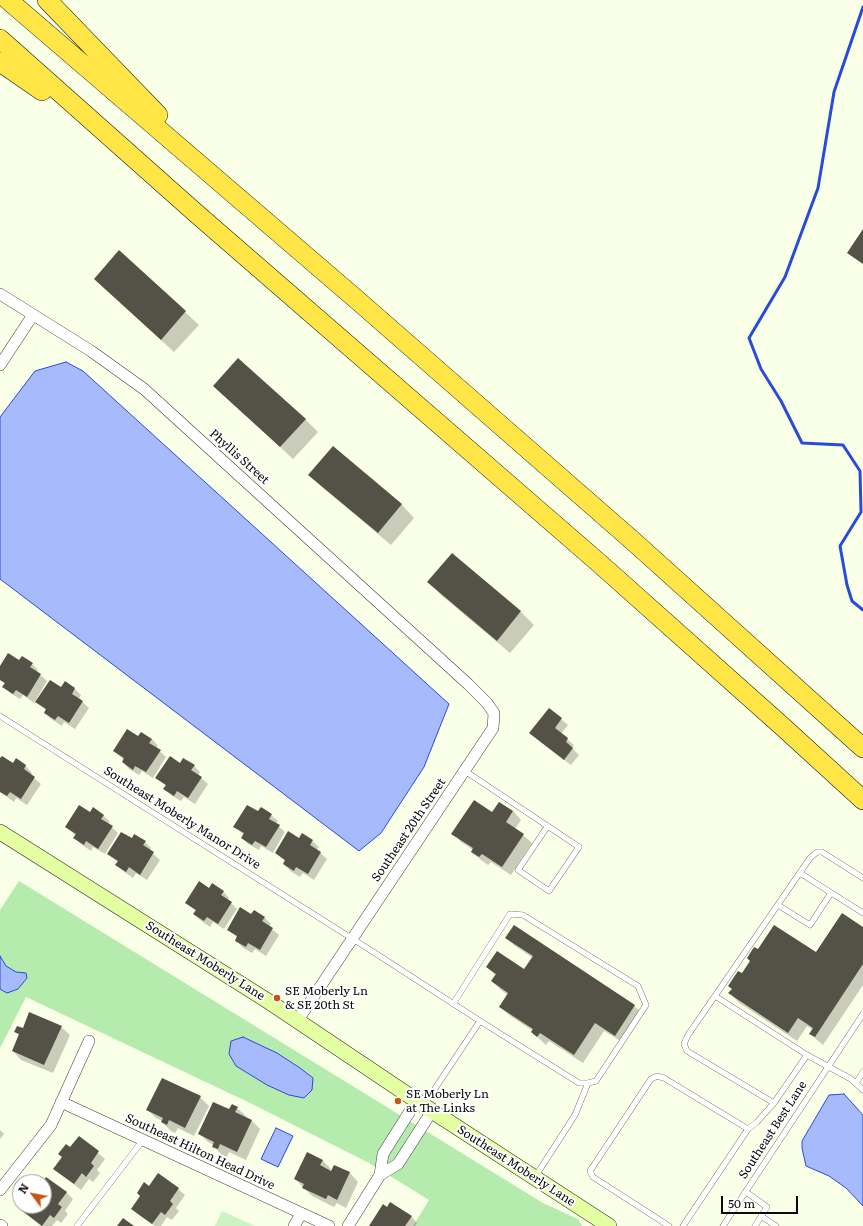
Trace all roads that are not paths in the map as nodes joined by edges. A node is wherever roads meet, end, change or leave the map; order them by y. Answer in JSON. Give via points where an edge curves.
{"nodes":[{"id":1,"x":8,"y":0,"type":"edge"},
{"id":2,"x":47,"y":0,"type":"edge"},
{"id":3,"x":0,"y":39,"type":"edge"},
{"id":4,"x":0,"y":62,"type":"edge"},
{"id":5,"x":102,"y":130,"type":"junction"},
{"id":6,"x":226,"y":188,"type":"junction"},
{"id":7,"x":0,"y":294,"type":"edge"},
{"id":8,"x":33,"y":315,"type":"junction"},
{"id":9,"x":0,"y":365,"type":"edge"},
{"id":10,"x":443,"y":661,"type":"joint"},
{"id":11,"x":0,"y":716,"type":"edge"},
{"id":12,"x":863,"y":748,"type":"edge"},
{"id":13,"x":464,"y":770,"type":"junction"},
{"id":14,"x":863,"y":800,"type":"edge"},
{"id":15,"x":547,"y":827,"type":"junction"},
{"id":16,"x":0,"y":832,"type":"edge"},
{"id":17,"x":800,"y":872,"type":"junction"},
{"id":18,"x":863,"y":878,"type":"edge"},
{"id":19,"x":831,"y":893,"type":"junction"},
{"id":20,"x":778,"y":905,"type":"junction"},
{"id":21,"x":863,"y":913,"type":"edge"},
{"id":22,"x":353,"y":939,"type":"junction"},
{"id":23,"x":715,"y":996,"type":"junction"},
{"id":24,"x":453,"y":1004,"type":"junction"},
{"id":25,"x":863,"y":1014,"type":"edge"},
{"id":26,"x":298,"y":1020,"type":"junction"},
{"id":27,"x":480,"y":1021,"type":"junction"},
{"id":28,"x":861,"y":1021,"type":"edge"},
{"id":29,"x":89,"y":1041,"type":"dead end"},
{"id":30,"x":807,"y":1055,"type":"junction"},
{"id":31,"x":828,"y":1066,"type":"junction"},
{"id":32,"x":863,"y":1072,"type":"edge"},
{"id":33,"x":588,"y":1083,"type":"junction"},
{"id":34,"x":856,"y":1083,"type":"junction"},
{"id":35,"x":863,"y":1090,"type":"edge"},
{"id":36,"x":61,"y":1102,"type":"junction"},
{"id":37,"x":774,"y":1103,"type":"junction"},
{"id":38,"x":424,"y":1106,"type":"junction"},
{"id":39,"x":748,"y":1129,"type":"junction"},
{"id":40,"x":143,"y":1140,"type":"junction"},
{"id":41,"x":380,"y":1175,"type":"junction"},
{"id":42,"x":534,"y":1178,"type":"junction"},
{"id":43,"x":0,"y":1190,"type":"edge"},
{"id":44,"x":746,"y":1192,"type":"junction"},
{"id":45,"x":301,"y":1214,"type":"junction"},
{"id":46,"x":761,"y":1216,"type":"junction"},
{"id":47,"x":607,"y":1225,"type":"edge"},
{"id":48,"x":77,"y":1226,"type":"edge"},
{"id":49,"x":294,"y":1226,"type":"edge"},
{"id":50,"x":329,"y":1226,"type":"edge"},
{"id":51,"x":348,"y":1226,"type":"edge"},
{"id":52,"x":669,"y":1226,"type":"edge"},
{"id":53,"x":683,"y":1226,"type":"edge"},
{"id":54,"x":723,"y":1226,"type":"edge"},
{"id":55,"x":755,"y":1226,"type":"edge"},
{"id":56,"x":776,"y":1226,"type":"edge"}],
"edges":[{"from":1,"to":6,"type":"highway"},
{"from":2,"to":6,"type":"highway"},
{"from":3,"to":5,"type":"highway"},
{"from":4,"to":5,"type":"highway"},
{"from":5,"to":14,"type":"highway","via":[[593,558]]},
{"from":6,"to":12,"type":"highway","via":[[639,546]]},
{"from":7,"to":8,"type":"street","name":"Phyllis Street"},
{"from":8,"to":9,"type":"street"},
{"from":8,"to":10,"type":"street","name":"Phyllis Street","via":[[91,351],[144,389]]},
{"from":10,"to":13,"type":"street","name":"Southeast 20th Street","via":[[487,703],[494,714],[493,728]]},
{"from":11,"to":22,"type":"lane","name":"Southeast Moberly Manor Drive"},
{"from":13,"to":15,"type":"lane"},
{"from":13,"to":22,"type":"street","name":"Southeast 20th Street"},
{"from":15,"to":15,"type":"lane","via":[[579,847],[549,891],[518,870]]},
{"from":16,"to":26,"type":"street","name":"Southeast Moberly Lane"},
{"from":17,"to":18,"type":"lane","via":[[810,858],[817,852],[822,852]]},
{"from":17,"to":19,"type":"lane"},
{"from":17,"to":20,"type":"lane"},
{"from":19,"to":20,"type":"lane","via":[[810,925]]},
{"from":19,"to":21,"type":"lane"},
{"from":20,"to":23,"type":"lane"},
{"from":22,"to":24,"type":"lane","name":"Southeast Moberly Manor Drive"},
{"from":22,"to":26,"type":"street","name":"Southeast 20th Street"},
{"from":23,"to":30,"type":"lane"},
{"from":23,"to":37,"type":"lane","via":[[688,1035],[684,1044],[687,1051]]},
{"from":24,"to":27,"type":"lane","name":"Southeast Moberly Manor Drive"},
{"from":24,"to":33,"type":"lane","via":[[510,914],[523,915],[638,986],[646,1005],[596,1081]]},
{"from":25,"to":28,"type":"lane","name":"Southeast Best Lane"},
{"from":26,"to":38,"type":"street","name":"Southeast Moberly Lane"},
{"from":27,"to":33,"type":"lane","name":"Southeast Moberly Manor Drive","via":[[579,1084]]},
{"from":27,"to":38,"type":"lane"},
{"from":28,"to":31,"type":"lane","name":"Southeast Best Lane"},
{"from":29,"to":36,"type":"street"},
{"from":30,"to":31,"type":"lane"},
{"from":30,"to":37,"type":"lane"},
{"from":31,"to":34,"type":"lane"},
{"from":31,"to":44,"type":"lane","name":"Southeast Best Lane"},
{"from":32,"to":34,"type":"lane"},
{"from":33,"to":42,"type":"lane","via":[[575,1115]]},
{"from":34,"to":35,"type":"lane"},
{"from":36,"to":40,"type":"street","name":"Southeast Hilton Head Drive"},
{"from":36,"to":43,"type":"street","via":[[51,1125]]},
{"from":37,"to":39,"type":"lane"},
{"from":38,"to":41,"type":"street","via":[[383,1154]]},
{"from":38,"to":41,"type":"street","via":[[398,1164]]},
{"from":38,"to":42,"type":"street","name":"Southeast Moberly Lane"},
{"from":39,"to":52,"type":"lane","via":[[664,1078],[657,1076],[651,1080],[590,1171],[593,1177]]},
{"from":39,"to":53,"type":"lane"},
{"from":40,"to":45,"type":"street","name":"Southeast Hilton Head Drive"},
{"from":40,"to":48,"type":"lane"},
{"from":41,"to":51,"type":"street"},
{"from":42,"to":47,"type":"street","name":"Southeast Moberly Lane"},
{"from":44,"to":46,"type":"lane","via":[[767,1207]]},
{"from":44,"to":54,"type":"lane","name":"Southeast Best Lane"},
{"from":45,"to":49,"type":"street"},
{"from":45,"to":50,"type":"street","name":"Southeast Hilton Head Drive"},
{"from":46,"to":55,"type":"lane"},
{"from":46,"to":56,"type":"lane"}]}
